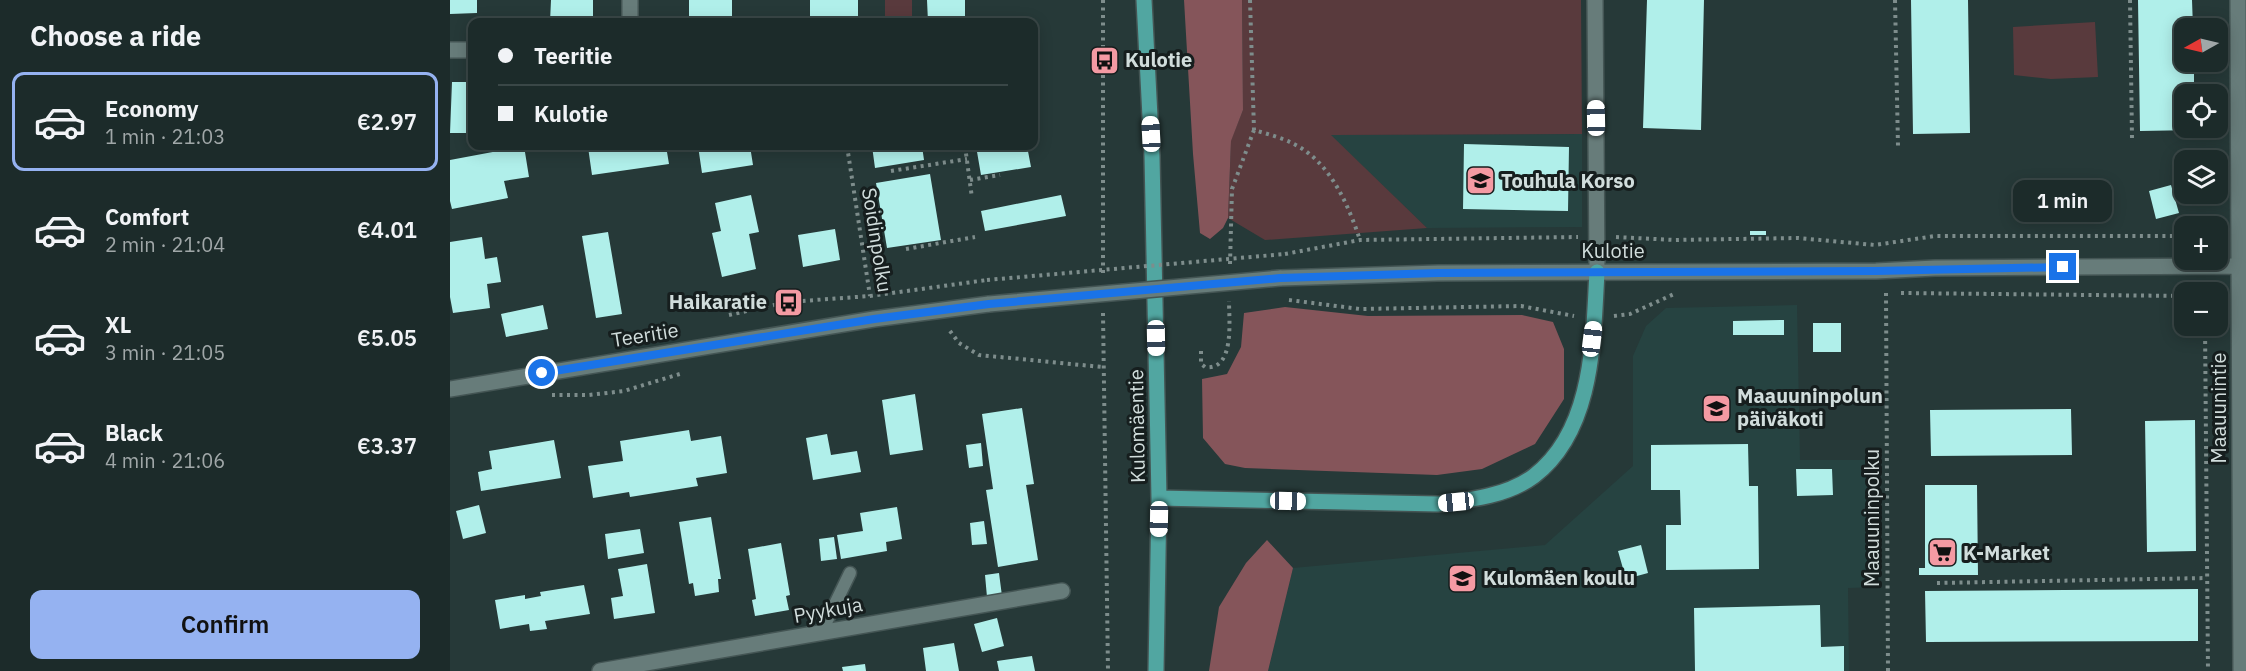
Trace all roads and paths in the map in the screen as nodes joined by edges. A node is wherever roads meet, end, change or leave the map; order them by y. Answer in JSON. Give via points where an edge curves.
{"nodes":[{"id":1,"x":630,"y":0,"type":"edge"},
{"id":2,"x":1102,"y":0,"type":"edge"},
{"id":3,"x":1144,"y":0,"type":"edge"},
{"id":4,"x":1250,"y":0,"type":"edge"},
{"id":5,"x":1595,"y":0,"type":"edge"},
{"id":6,"x":1895,"y":0,"type":"edge"},
{"id":7,"x":2130,"y":0,"type":"edge"},
{"id":8,"x":2238,"y":0,"type":"edge"},
{"id":9,"x":630,"y":18,"type":"edge"},
{"id":10,"x":450,"y":50,"type":"edge"},
{"id":11,"x":468,"y":50,"type":"edge"},
{"id":12,"x":2132,"y":138,"type":"dead end"},
{"id":13,"x":1898,"y":146,"type":"dead end"},
{"id":14,"x":848,"y":150,"type":"edge"},
{"id":15,"x":966,"y":150,"type":"edge"},
{"id":16,"x":967,"y":159,"type":"junction"},
{"id":17,"x":891,"y":171,"type":"dead end"},
{"id":18,"x":1000,"y":175,"type":"dead end"},
{"id":19,"x":970,"y":180,"type":"junction"},
{"id":20,"x":972,"y":198,"type":"dead end"},
{"id":21,"x":2174,"y":236,"type":"edge"},
{"id":22,"x":975,"y":237,"type":"dead end"},
{"id":23,"x":1598,"y":237,"type":"junction"},
{"id":24,"x":1360,"y":240,"type":"junction"},
{"id":25,"x":906,"y":249,"type":"dead end"},
{"id":26,"x":2239,"y":266,"type":"junction"},
{"id":27,"x":1598,"y":272,"type":"junction"},
{"id":28,"x":1103,"y":285,"type":"dead end"},
{"id":29,"x":1875,"y":293,"type":"dead end"},
{"id":30,"x":1886,"y":293,"type":"junction"},
{"id":31,"x":1684,"y":294,"type":"dead end"},
{"id":32,"x":870,"y":296,"type":"junction"},
{"id":33,"x":2174,"y":296,"type":"edge"},
{"id":34,"x":1280,"y":299,"type":"dead end"},
{"id":35,"x":989,"y":304,"type":"joint"},
{"id":36,"x":1103,"y":308,"type":"dead end"},
{"id":37,"x":729,"y":315,"type":"dead end"},
{"id":38,"x":874,"y":319,"type":"junction"},
{"id":39,"x":1594,"y":320,"type":"junction"},
{"id":40,"x":950,"y":331,"type":"dead end"},
{"id":41,"x":2205,"y":336,"type":"edge"},
{"id":42,"x":1102,"y":367,"type":"junction"},
{"id":43,"x":450,"y":389,"type":"edge"},
{"id":44,"x":1160,"y":498,"type":"junction"},
{"id":45,"x":850,"y":573,"type":"dead end"},
{"id":46,"x":2208,"y":578,"type":"junction"},
{"id":47,"x":1937,"y":582,"type":"dead end"},
{"id":48,"x":1062,"y":591,"type":"dead end"},
{"id":49,"x":821,"y":633,"type":"junction"},
{"id":50,"x":600,"y":671,"type":"edge"},
{"id":51,"x":1108,"y":671,"type":"edge"},
{"id":52,"x":1156,"y":671,"type":"edge"},
{"id":53,"x":1888,"y":671,"type":"edge"},
{"id":54,"x":2208,"y":671,"type":"edge"},
{"id":55,"x":2241,"y":671,"type":"edge"}],
"edges":[{"from":1,"to":9,"type":"street"},
{"from":2,"to":28,"type":"path"},
{"from":3,"to":44,"type":"main road","name":"Kulomäentie"},
{"from":4,"to":24,"type":"path","via":[[1254,130],[1296,145],[1317,161],[1349,208]]},
{"from":5,"to":23,"type":"street"},
{"from":6,"to":13,"type":"path"},
{"from":7,"to":12,"type":"path"},
{"from":8,"to":26,"type":"street","name":"Maauunintie"},
{"from":10,"to":11,"type":"street"},
{"from":14,"to":32,"type":"path","name":"Soidinpolku"},
{"from":15,"to":16,"type":"path"},
{"from":16,"to":17,"type":"path"},
{"from":16,"to":19,"type":"path"},
{"from":18,"to":19,"type":"path"},
{"from":19,"to":20,"type":"path"},
{"from":21,"to":23,"type":"path","via":[[1935,236],[1875,245],[1798,238]]},
{"from":22,"to":25,"type":"path"},
{"from":23,"to":24,"type":"path"},
{"from":23,"to":27,"type":"street"},
{"from":24,"to":32,"type":"path","bridge":true,"via":[[1285,254],[987,280]]},
{"from":26,"to":27,"type":"street","name":"Kulotie"},
{"from":26,"to":55,"type":"street","name":"Maauunintie"},
{"from":27,"to":35,"type":"street","name":"Kulotie","bridge":true,"via":[[1280,278]]},
{"from":27,"to":39,"type":"main road"},
{"from":29,"to":30,"type":"path"},
{"from":30,"to":33,"type":"path"},
{"from":30,"to":53,"type":"path","name":"Maauuninpolku"},
{"from":31,"to":39,"type":"path","via":[[1674,294],[1630,314]]},
{"from":32,"to":37,"type":"path","via":[[788,302]]},
{"from":32,"to":38,"type":"path","name":"Soidinpolku"},
{"from":34,"to":39,"type":"path","via":[[1360,309],[1521,306]]},
{"from":35,"to":38,"type":"street","name":"Teeritie"},
{"from":36,"to":42,"type":"path"},
{"from":38,"to":43,"type":"street","name":"Teeritie"},
{"from":39,"to":44,"type":"main road","via":[[1587,376],[1572,429],[1533,477],[1505,490],[1475,500],[1438,504]]},
{"from":40,"to":42,"type":"path","via":[[959,343],[979,356]]},
{"from":41,"to":46,"type":"path"},
{"from":42,"to":51,"type":"path"},
{"from":44,"to":52,"type":"main road","name":"Kulomäentie"},
{"from":45,"to":49,"type":"lane"},
{"from":46,"to":47,"type":"path"},
{"from":46,"to":54,"type":"path"},
{"from":48,"to":49,"type":"street","name":"Pyykuja"},
{"from":49,"to":50,"type":"street","name":"Pyykuja"}]}
